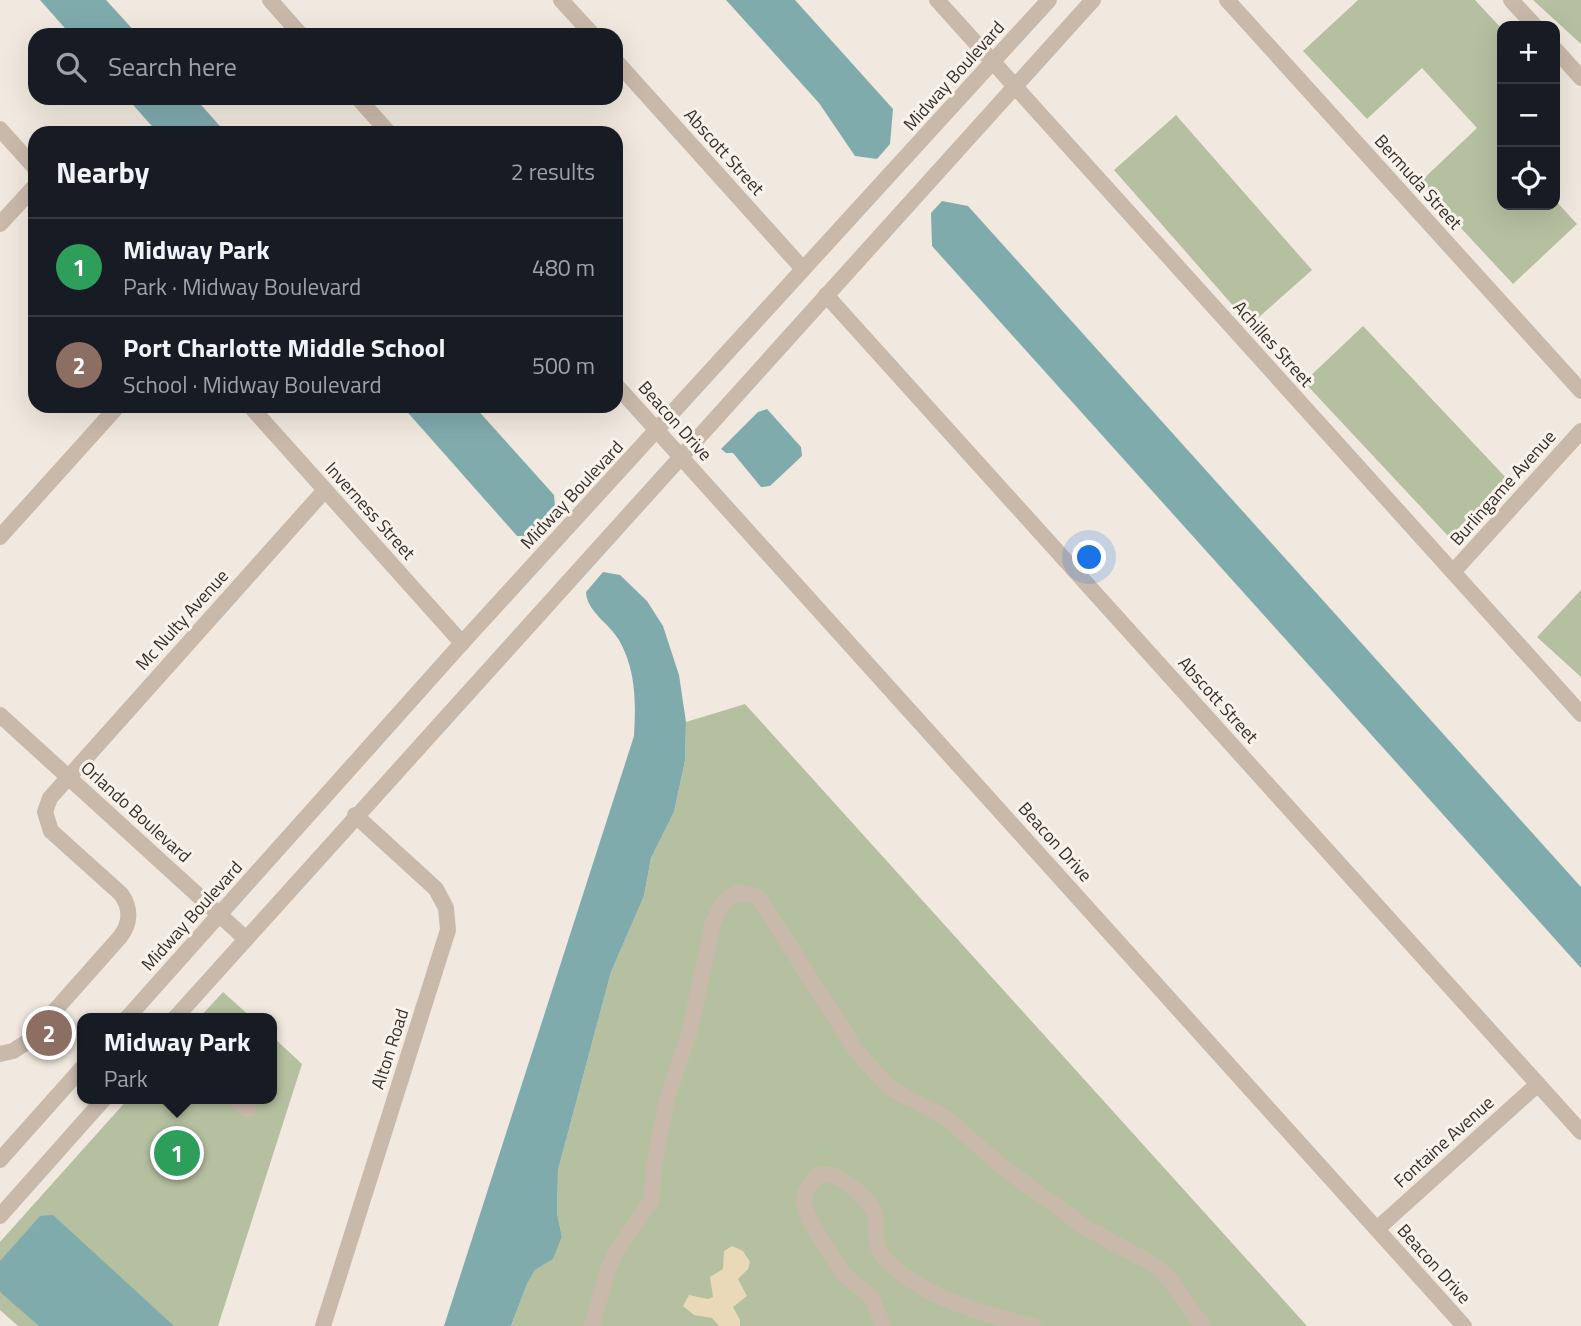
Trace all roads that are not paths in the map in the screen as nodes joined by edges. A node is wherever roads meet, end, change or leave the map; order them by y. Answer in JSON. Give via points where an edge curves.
{"nodes":[{"id":1,"x":270,"y":0,"type":"edge"},
{"id":2,"x":561,"y":0,"type":"edge"},
{"id":3,"x":937,"y":0,"type":"edge"},
{"id":4,"x":1049,"y":0,"type":"edge"},
{"id":5,"x":1093,"y":0,"type":"edge"},
{"id":6,"x":1227,"y":0,"type":"edge"},
{"id":7,"x":1511,"y":0,"type":"edge"},
{"id":8,"x":1530,"y":21,"type":"edge"},
{"id":9,"x":295,"y":28,"type":"edge"},
{"id":10,"x":587,"y":28,"type":"edge"},
{"id":11,"x":1560,"y":54,"type":"edge"},
{"id":12,"x":993,"y":62,"type":"junction"},
{"id":13,"x":623,"y":69,"type":"edge"},
{"id":14,"x":1581,"y":78,"type":"edge"},
{"id":15,"x":1015,"y":86,"type":"junction"},
{"id":16,"x":364,"y":105,"type":"edge"},
{"id":17,"x":383,"y":126,"type":"edge"},
{"id":18,"x":0,"y":129,"type":"edge"},
{"id":19,"x":28,"y":160,"type":"edge"},
{"id":20,"x":28,"y":194,"type":"edge"},
{"id":21,"x":0,"y":224,"type":"edge"},
{"id":22,"x":803,"y":269,"type":"junction"},
{"id":23,"x":825,"y":295,"type":"junction"},
{"id":24,"x":1581,"y":391,"type":"edge"},
{"id":25,"x":623,"y":393,"type":"edge"},
{"id":26,"x":112,"y":413,"type":"edge"},
{"id":27,"x":256,"y":413,"type":"edge"},
{"id":28,"x":657,"y":430,"type":"junction"},
{"id":29,"x":1581,"y":431,"type":"edge"},
{"id":30,"x":680,"y":455,"type":"junction"},
{"id":31,"x":325,"y":490,"type":"junction"},
{"id":32,"x":0,"y":537,"type":"edge"},
{"id":33,"x":1453,"y":572,"type":"junction"},
{"id":34,"x":462,"y":643,"type":"junction"},
{"id":35,"x":1581,"y":714,"type":"edge"},
{"id":36,"x":0,"y":715,"type":"edge"},
{"id":37,"x":67,"y":776,"type":"junction"},
{"id":38,"x":355,"y":816,"type":"junction"},
{"id":39,"x":220,"y":914,"type":"junction"},
{"id":40,"x":246,"y":939,"type":"junction"},
{"id":41,"x":131,"y":1013,"type":"edge"},
{"id":42,"x":179,"y":1013,"type":"edge"},
{"id":43,"x":2,"y":1056,"type":"edge"},
{"id":44,"x":77,"y":1074,"type":"edge"},
{"id":45,"x":1538,"y":1084,"type":"junction"},
{"id":46,"x":100,"y":1104,"type":"edge"},
{"id":47,"x":1581,"y":1132,"type":"edge"},
{"id":48,"x":0,"y":1160,"type":"edge"},
{"id":49,"x":0,"y":1216,"type":"edge"},
{"id":50,"x":1377,"y":1229,"type":"junction"},
{"id":51,"x":323,"y":1326,"type":"edge"},
{"id":52,"x":592,"y":1326,"type":"edge"},
{"id":53,"x":883,"y":1326,"type":"edge"},
{"id":54,"x":1033,"y":1326,"type":"edge"},
{"id":55,"x":1203,"y":1326,"type":"edge"},
{"id":56,"x":1464,"y":1326,"type":"edge"}],
"edges":[{"from":1,"to":9,"type":"street"},
{"from":2,"to":10,"type":"street"},
{"from":3,"to":12,"type":"street","name":"Achilles Street"},
{"from":4,"to":12,"type":"street","name":"Midway Boulevard"},
{"from":5,"to":15,"type":"street"},
{"from":6,"to":24,"type":"street","name":"Bermuda Street"},
{"from":7,"to":8,"type":"street"},
{"from":11,"to":14,"type":"street"},
{"from":12,"to":15,"type":"street","name":"Achilles Street"},
{"from":12,"to":22,"type":"street","name":"Midway Boulevard"},
{"from":13,"to":22,"type":"street","name":"Abscott Street"},
{"from":15,"to":23,"type":"street"},
{"from":15,"to":33,"type":"street","name":"Achilles Street"},
{"from":16,"to":17,"type":"street"},
{"from":18,"to":19,"type":"street"},
{"from":20,"to":21,"type":"street"},
{"from":22,"to":28,"type":"street","name":"Midway Boulevard"},
{"from":23,"to":30,"type":"street"},
{"from":23,"to":45,"type":"street","name":"Abscott Street"},
{"from":25,"to":28,"type":"street","name":"Beacon Drive"},
{"from":26,"to":32,"type":"street"},
{"from":27,"to":31,"type":"street","name":"Inverness Street"},
{"from":28,"to":30,"type":"street","name":"Beacon Drive"},
{"from":28,"to":34,"type":"street","name":"Midway Boulevard"},
{"from":29,"to":33,"type":"street","name":"Burlingame Avenue"},
{"from":30,"to":38,"type":"street"},
{"from":30,"to":50,"type":"street","name":"Beacon Drive"},
{"from":31,"to":34,"type":"street","name":"Inverness Street"},
{"from":31,"to":37,"type":"street","name":"Mc Nulty Avenue"},
{"from":33,"to":35,"type":"street","name":"Achilles Street"},
{"from":34,"to":39,"type":"street","name":"Midway Boulevard"},
{"from":36,"to":37,"type":"street","name":"Orlando Boulevard"},
{"from":37,"to":39,"type":"street","name":"Orlando Boulevard"},
{"from":37,"to":43,"type":"street","name":"Mc Nulty Avenue","via":[[47,803],[47,824],[121,894],[128,920],[120,937],[27,1041]]},
{"from":38,"to":40,"type":"street"},
{"from":38,"to":51,"type":"street","name":"Alton Road","via":[[436,889],[446,908],[448,930]]},
{"from":39,"to":40,"type":"street","name":"Orlando Boulevard"},
{"from":39,"to":41,"type":"street","name":"Midway Boulevard"},
{"from":40,"to":42,"type":"street"},
{"from":44,"to":48,"type":"street"},
{"from":45,"to":47,"type":"street","name":"Abscott Street"},
{"from":45,"to":50,"type":"street","name":"Fontaine Avenue"},
{"from":46,"to":49,"type":"street"},
{"from":50,"to":56,"type":"street","name":"Beacon Drive"},
{"from":52,"to":55,"type":"street","via":[[617,1250],[652,1200],[667,1099],[689,1034],[713,923],[719,907],[739,892],[759,898],[851,1044],[890,1088],[932,1109],[1070,1217],[1159,1269]]},
{"from":53,"to":54,"type":"street","via":[[871,1296],[843,1274],[808,1219],[805,1192],[819,1174],[840,1179],[865,1200],[875,1214],[875,1243],[898,1270],[944,1297]]}]}
